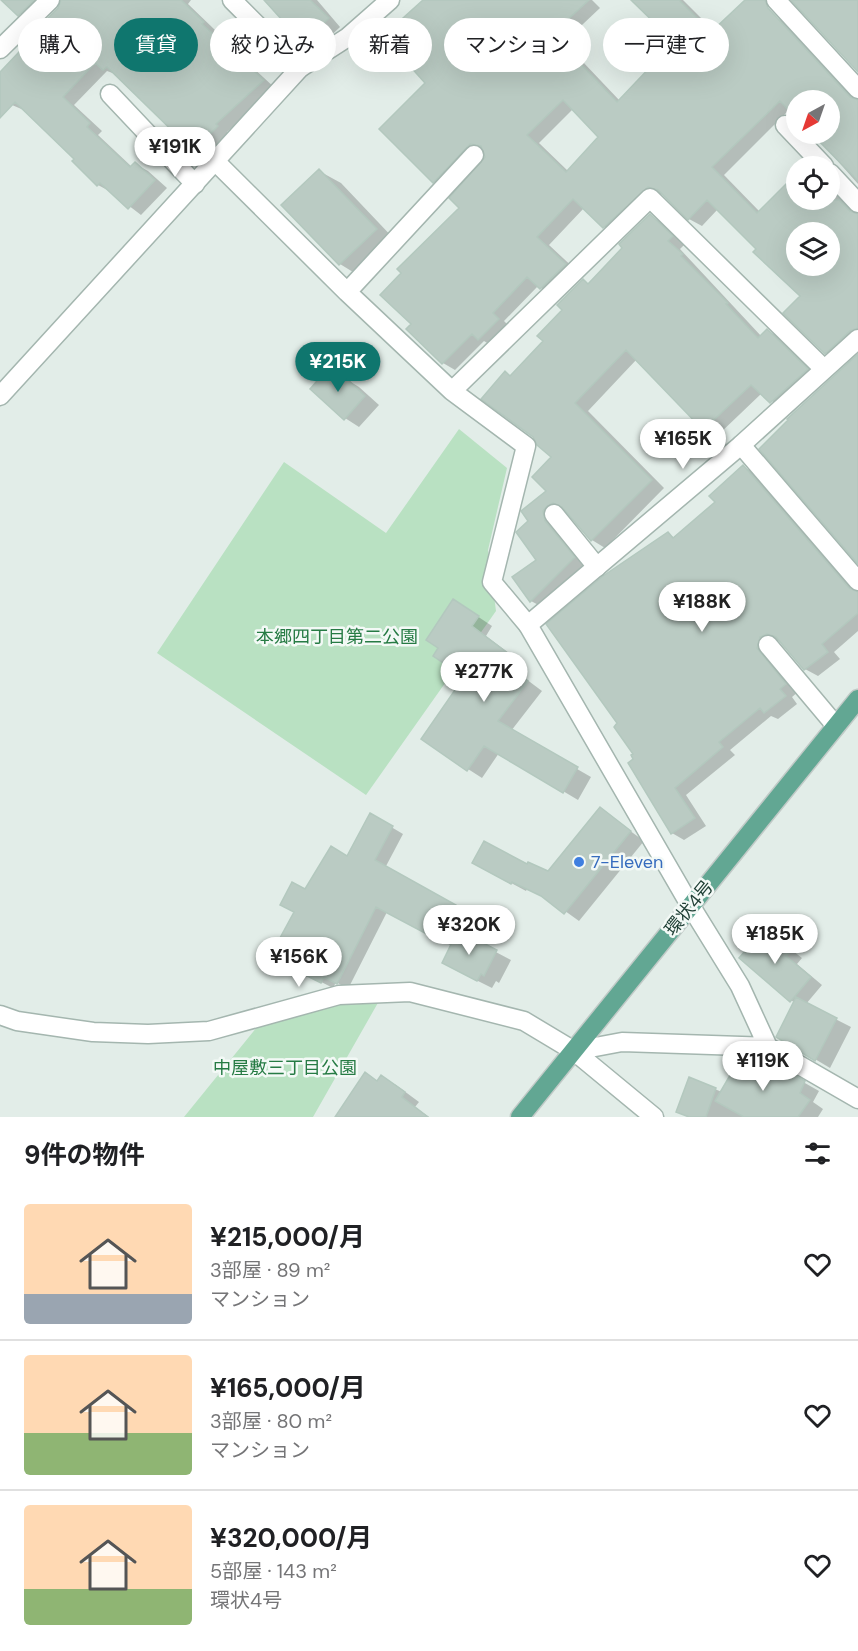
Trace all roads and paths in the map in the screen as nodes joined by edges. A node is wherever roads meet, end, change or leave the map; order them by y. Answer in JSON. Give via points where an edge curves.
{"nodes":[{"id":1,"x":50,"y":0,"type":"edge"},
{"id":2,"x":232,"y":0,"type":"edge"},
{"id":3,"x":390,"y":0,"type":"edge"},
{"id":4,"x":776,"y":0,"type":"edge"},
{"id":5,"x":250,"y":18,"type":"edge"},
{"id":6,"x":336,"y":45,"type":"edge"},
{"id":7,"x":0,"y":49,"type":"edge"},
{"id":8,"x":296,"y":72,"type":"edge"},
{"id":9,"x":858,"y":88,"type":"edge"},
{"id":10,"x":110,"y":94,"type":"dead end"},
{"id":11,"x":785,"y":125,"type":"dead end"},
{"id":12,"x":474,"y":155,"type":"dead end"},
{"id":13,"x":814,"y":156,"type":"edge"},
{"id":14,"x":216,"y":162,"type":"junction"},
{"id":15,"x":195,"y":183,"type":"junction"},
{"id":16,"x":840,"y":184,"type":"edge"},
{"id":17,"x":858,"y":203,"type":"edge"},
{"id":18,"x":347,"y":291,"type":"junction"},
{"id":19,"x":858,"y":339,"type":"edge"},
{"id":20,"x":823,"y":368,"type":"junction"},
{"id":21,"x":452,"y":391,"type":"junction"},
{"id":22,"x":0,"y":396,"type":"edge"},
{"id":23,"x":741,"y":445,"type":"junction"},
{"id":24,"x":554,"y":514,"type":"dead end"},
{"id":25,"x":597,"y":567,"type":"junction"},
{"id":26,"x":858,"y":581,"type":"edge"},
{"id":27,"x":528,"y":626,"type":"junction"},
{"id":28,"x":768,"y":645,"type":"dead end"},
{"id":29,"x":858,"y":699,"type":"edge"},
{"id":30,"x":836,"y":726,"type":"junction"},
{"id":31,"x":690,"y":905,"type":"junction"},
{"id":32,"x":0,"y":1015,"type":"edge"},
{"id":33,"x":768,"y":1047,"type":"junction"},
{"id":34,"x":574,"y":1051,"type":"junction"},
{"id":35,"x":858,"y":1099,"type":"edge"},
{"id":36,"x":520,"y":1117,"type":"edge"},
{"id":37,"x":654,"y":1117,"type":"edge"}],
"edges":[{"from":1,"to":7,"type":"street"},
{"from":2,"to":5,"type":"street"},
{"from":3,"to":6,"type":"street"},
{"from":4,"to":9,"type":"street"},
{"from":8,"to":14,"type":"street"},
{"from":10,"to":15,"type":"street"},
{"from":11,"to":13,"type":"street"},
{"from":12,"to":18,"type":"street"},
{"from":14,"to":15,"type":"street"},
{"from":14,"to":18,"type":"street"},
{"from":15,"to":22,"type":"street"},
{"from":16,"to":17,"type":"street"},
{"from":18,"to":21,"type":"street"},
{"from":19,"to":20,"type":"street"},
{"from":20,"to":21,"type":"street","via":[[650,198]]},
{"from":20,"to":23,"type":"street"},
{"from":21,"to":27,"type":"street","via":[[526,446],[492,582]]},
{"from":23,"to":25,"type":"street"},
{"from":23,"to":26,"type":"street"},
{"from":24,"to":25,"type":"street"},
{"from":25,"to":27,"type":"street"},
{"from":27,"to":31,"type":"street"},
{"from":28,"to":30,"type":"street"},
{"from":29,"to":30,"type":"main road","name":"環状4号"},
{"from":30,"to":31,"type":"main road","name":"環状4号"},
{"from":31,"to":33,"type":"street","via":[[740,986]]},
{"from":31,"to":34,"type":"main road","name":"環状4号"},
{"from":32,"to":34,"type":"street","via":[[93,1032],[148,1034],[199,1031],[339,995],[410,992],[524,1021]]},
{"from":33,"to":34,"type":"street","via":[[622,1042]]},
{"from":33,"to":35,"type":"street"},
{"from":34,"to":36,"type":"main road","name":"環状4号"},
{"from":34,"to":37,"type":"street"}]}
